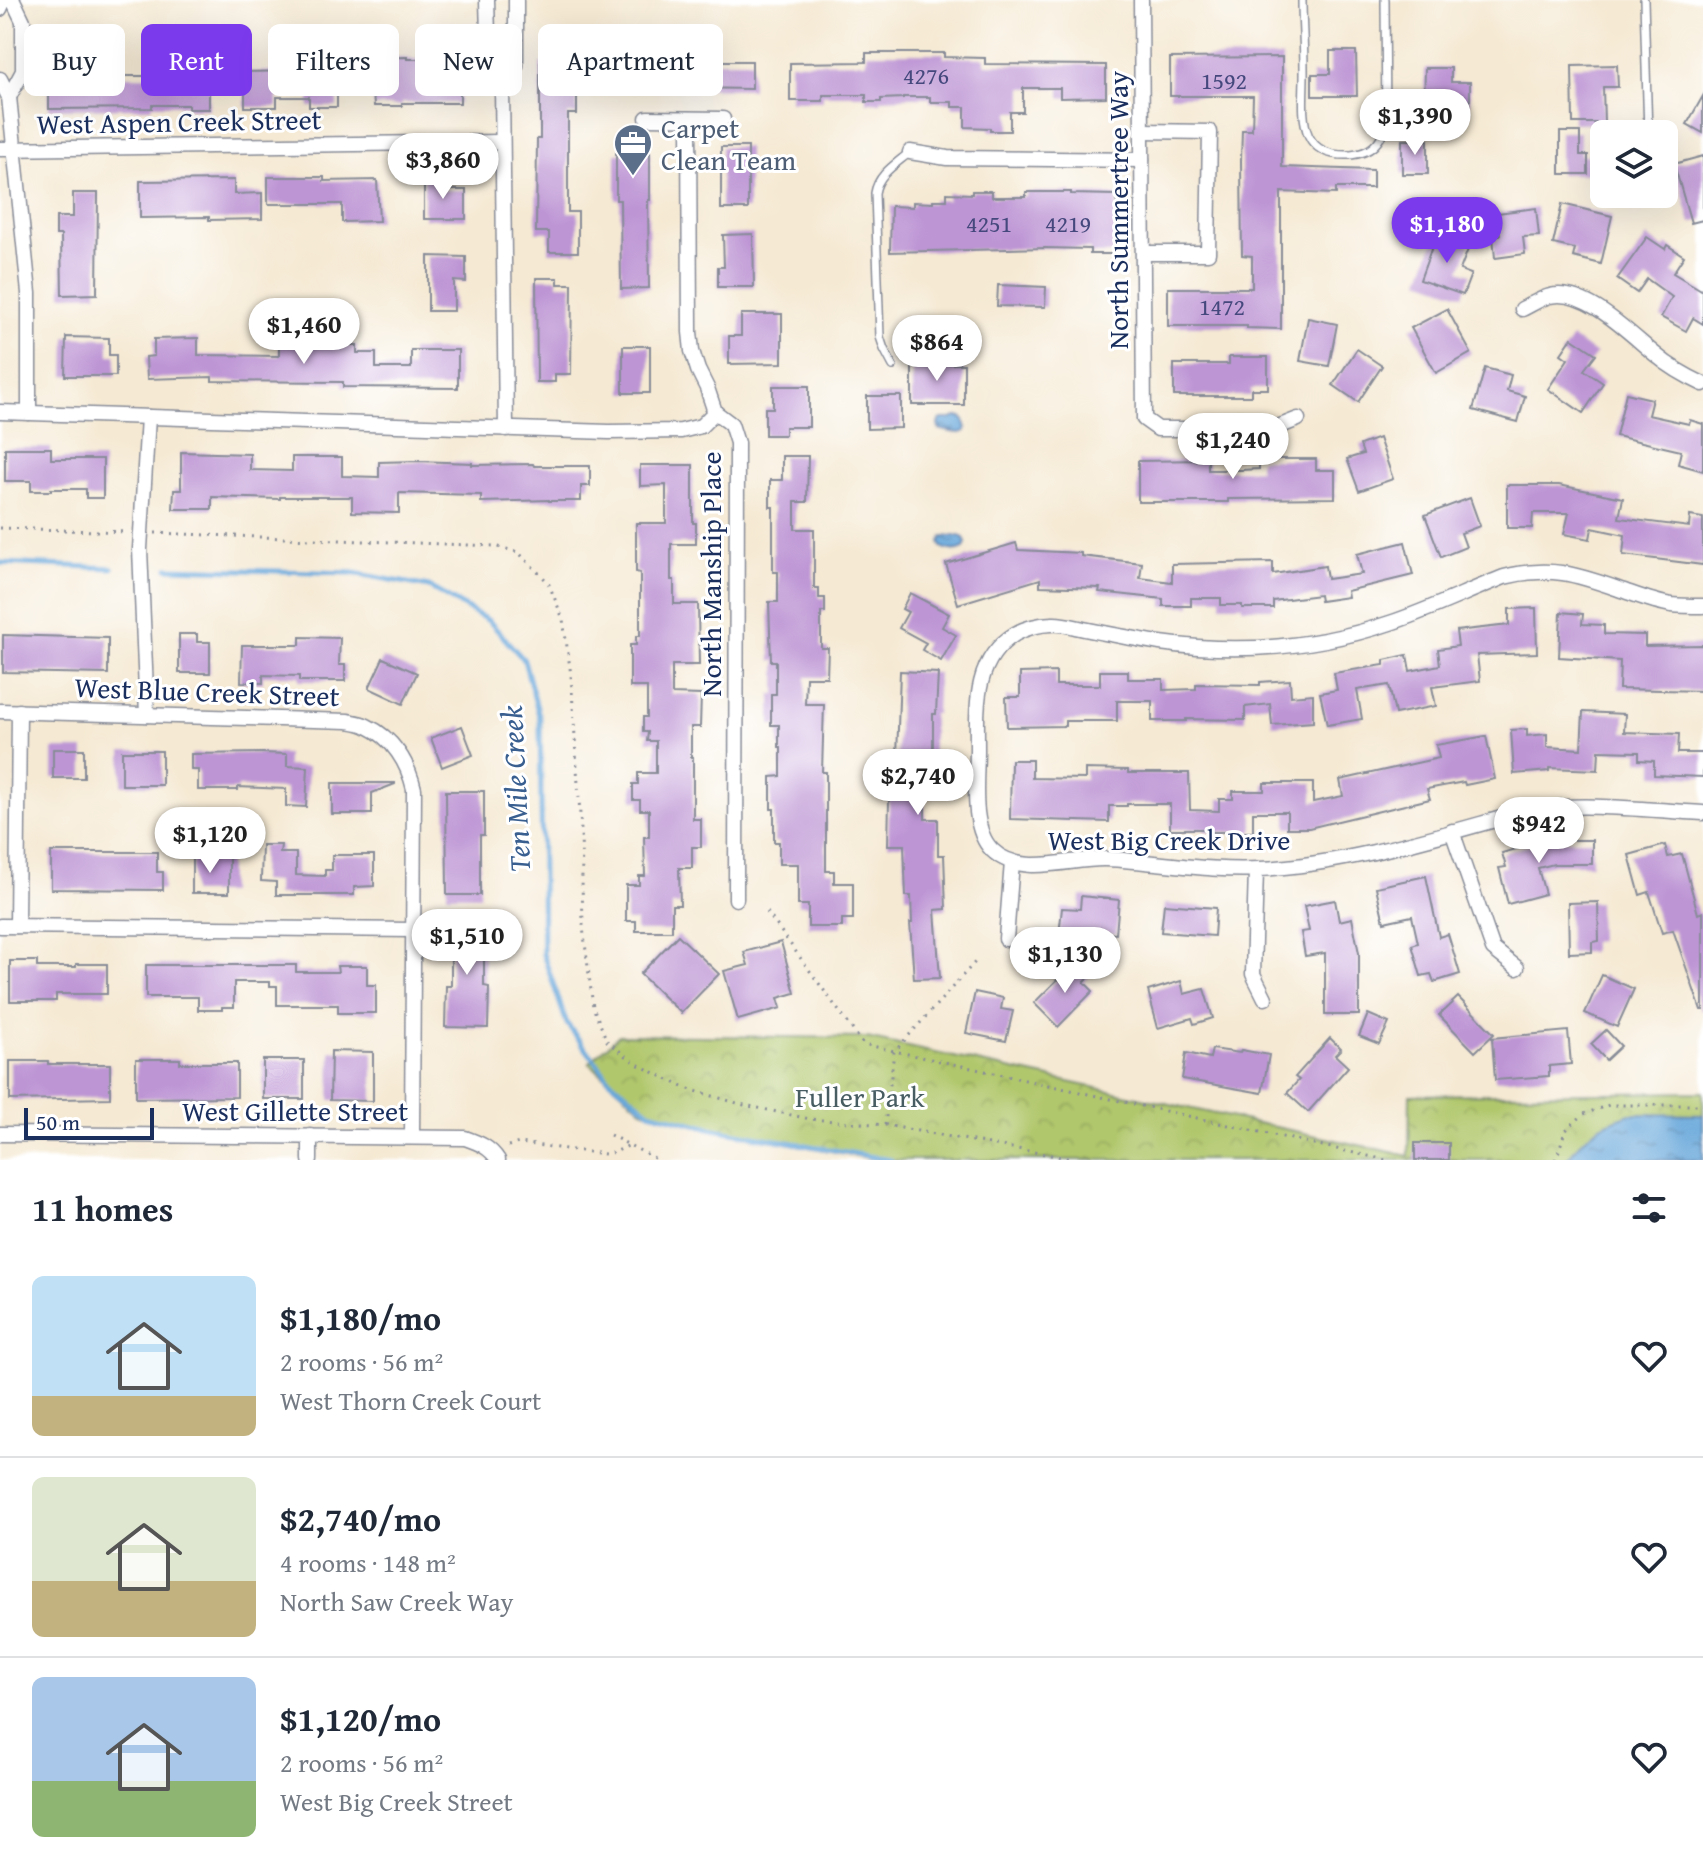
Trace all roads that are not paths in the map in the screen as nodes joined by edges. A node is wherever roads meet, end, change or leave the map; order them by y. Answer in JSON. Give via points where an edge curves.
{"nodes":[{"id":1,"x":4,"y":0,"type":"edge"},
{"id":2,"x":13,"y":0,"type":"edge"},
{"id":3,"x":487,"y":0,"type":"edge"},
{"id":4,"x":516,"y":0,"type":"edge"},
{"id":5,"x":1141,"y":0,"type":"edge"},
{"id":6,"x":1302,"y":0,"type":"edge"},
{"id":7,"x":1385,"y":0,"type":"edge"},
{"id":8,"x":1644,"y":0,"type":"edge"},
{"id":9,"x":0,"y":9,"type":"edge"},
{"id":10,"x":488,"y":24,"type":"edge"},
{"id":11,"x":516,"y":24,"type":"edge"},
{"id":12,"x":0,"y":79,"type":"edge"},
{"id":13,"x":502,"y":96,"type":"edge"},
{"id":14,"x":9,"y":97,"type":"junction"},
{"id":15,"x":647,"y":118,"type":"dead end"},
{"id":16,"x":689,"y":119,"type":"junction"},
{"id":17,"x":723,"y":119,"type":"dead end"},
{"id":18,"x":1648,"y":120,"type":"edge"},
{"id":19,"x":1143,"y":131,"type":"junction"},
{"id":20,"x":502,"y":142,"type":"junction"},
{"id":21,"x":7,"y":149,"type":"edge"},
{"id":22,"x":910,"y":152,"type":"joint"},
{"id":23,"x":1142,"y":160,"type":"junction"},
{"id":24,"x":1144,"y":253,"type":"junction"},
{"id":25,"x":1522,"y":309,"type":"dead end"},
{"id":26,"x":893,"y":366,"type":"dead end"},
{"id":27,"x":1703,"y":384,"type":"edge"},
{"id":28,"x":0,"y":412,"type":"edge"},
{"id":29,"x":715,"y":412,"type":"junction"},
{"id":30,"x":29,"y":413,"type":"junction"},
{"id":31,"x":148,"y":417,"type":"junction"},
{"id":32,"x":1298,"y":419,"type":"dead end"},
{"id":33,"x":506,"y":429,"type":"junction"},
{"id":34,"x":1703,"y":606,"type":"edge"},
{"id":35,"x":0,"y":711,"type":"edge"},
{"id":36,"x":19,"y":711,"type":"junction"},
{"id":37,"x":147,"y":715,"type":"junction"},
{"id":38,"x":1703,"y":813,"type":"edge"},
{"id":39,"x":1452,"y":831,"type":"junction"},
{"id":40,"x":1012,"y":862,"type":"junction"},
{"id":41,"x":1256,"y":870,"type":"junction"},
{"id":42,"x":736,"y":899,"type":"dead end"},
{"id":43,"x":0,"y":926,"type":"edge"},
{"id":44,"x":17,"y":926,"type":"junction"},
{"id":45,"x":413,"y":930,"type":"junction"},
{"id":46,"x":1006,"y":939,"type":"dead end"},
{"id":47,"x":1517,"y":968,"type":"dead end"},
{"id":48,"x":1265,"y":998,"type":"dead end"},
{"id":49,"x":0,"y":1134,"type":"edge"},
{"id":50,"x":310,"y":1136,"type":"junction"},
{"id":51,"x":412,"y":1137,"type":"junction"},
{"id":52,"x":495,"y":1155,"type":"edge"},
{"id":53,"x":310,"y":1160,"type":"edge"}],
"edges":[{"from":1,"to":9,"type":"street"},
{"from":2,"to":14,"type":"street","via":[[23,21],[23,71]]},
{"from":3,"to":10,"type":"street"},
{"from":4,"to":11,"type":"street"},
{"from":5,"to":19,"type":"street","name":"North Summertree Way"},
{"from":6,"to":7,"type":"lane","via":[[1304,126],[1324,151],[1342,155],[1375,147],[1386,125]]},
{"from":8,"to":18,"type":"lane"},
{"from":12,"to":14,"type":"street"},
{"from":13,"to":20,"type":"street"},
{"from":14,"to":21,"type":"street"},
{"from":15,"to":16,"type":"street"},
{"from":16,"to":17,"type":"street"},
{"from":16,"to":29,"type":"street","name":"North Manship Place","via":[[690,332]]},
{"from":19,"to":23,"type":"street","name":"North Summertree Way"},
{"from":19,"to":24,"type":"street","via":[[1210,132],[1208,253]]},
{"from":20,"to":21,"type":"street","name":"West Aspen Creek Street"},
{"from":20,"to":33,"type":"street"},
{"from":21,"to":30,"type":"street","via":[[29,293]]},
{"from":22,"to":23,"type":"street","via":[[947,158]]},
{"from":22,"to":26,"type":"lane","via":[[881,177],[875,193],[880,337]]},
{"from":23,"to":24,"type":"street","name":"North Summertree Way"},
{"from":24,"to":32,"type":"street","name":"North Summertree Way","via":[[1144,419],[1158,429],[1273,429]]},
{"from":25,"to":27,"type":"street","via":[[1552,295],[1591,305]]},
{"from":28,"to":30,"type":"street"},
{"from":29,"to":33,"type":"street","via":[[701,426],[681,431]]},
{"from":29,"to":42,"type":"street","name":"North Manship Place","via":[[731,424],[737,443]]},
{"from":30,"to":31,"type":"street"},
{"from":31,"to":33,"type":"street"},
{"from":31,"to":37,"type":"street","via":[[140,549]]},
{"from":34,"to":40,"type":"street","via":[[1671,605],[1544,570],[1504,577],[1391,623],[1294,645],[1211,648],[1053,623],[1033,627],[999,647],[979,682],[976,702],[981,834]]},
{"from":35,"to":36,"type":"street","name":"West Blue Creek Street"},
{"from":36,"to":37,"type":"street","name":"West Blue Creek Street"},
{"from":36,"to":44,"type":"street"},
{"from":37,"to":45,"type":"street","name":"West Blue Creek Street","via":[[348,721],[368,726],[388,741],[410,772],[414,789]]},
{"from":38,"to":39,"type":"street","name":"West Big Creek Drive","via":[[1571,806],[1531,810]]},
{"from":39,"to":41,"type":"street","name":"West Big Creek Drive","via":[[1352,857]]},
{"from":39,"to":47,"type":"street","via":[[1493,949]]},
{"from":40,"to":41,"type":"street","name":"West Big Creek Drive","via":[[1103,859]]},
{"from":40,"to":46,"type":"street"},
{"from":41,"to":48,"type":"street","via":[[1253,974]]},
{"from":43,"to":44,"type":"street"},
{"from":44,"to":45,"type":"street"},
{"from":45,"to":51,"type":"street"},
{"from":49,"to":50,"type":"street","name":"West Gillette Street"},
{"from":50,"to":51,"type":"street","name":"West Gillette Street"},
{"from":50,"to":53,"type":"street"},
{"from":51,"to":52,"type":"street","name":"West Gillette Street","via":[[465,1138]]}]}
